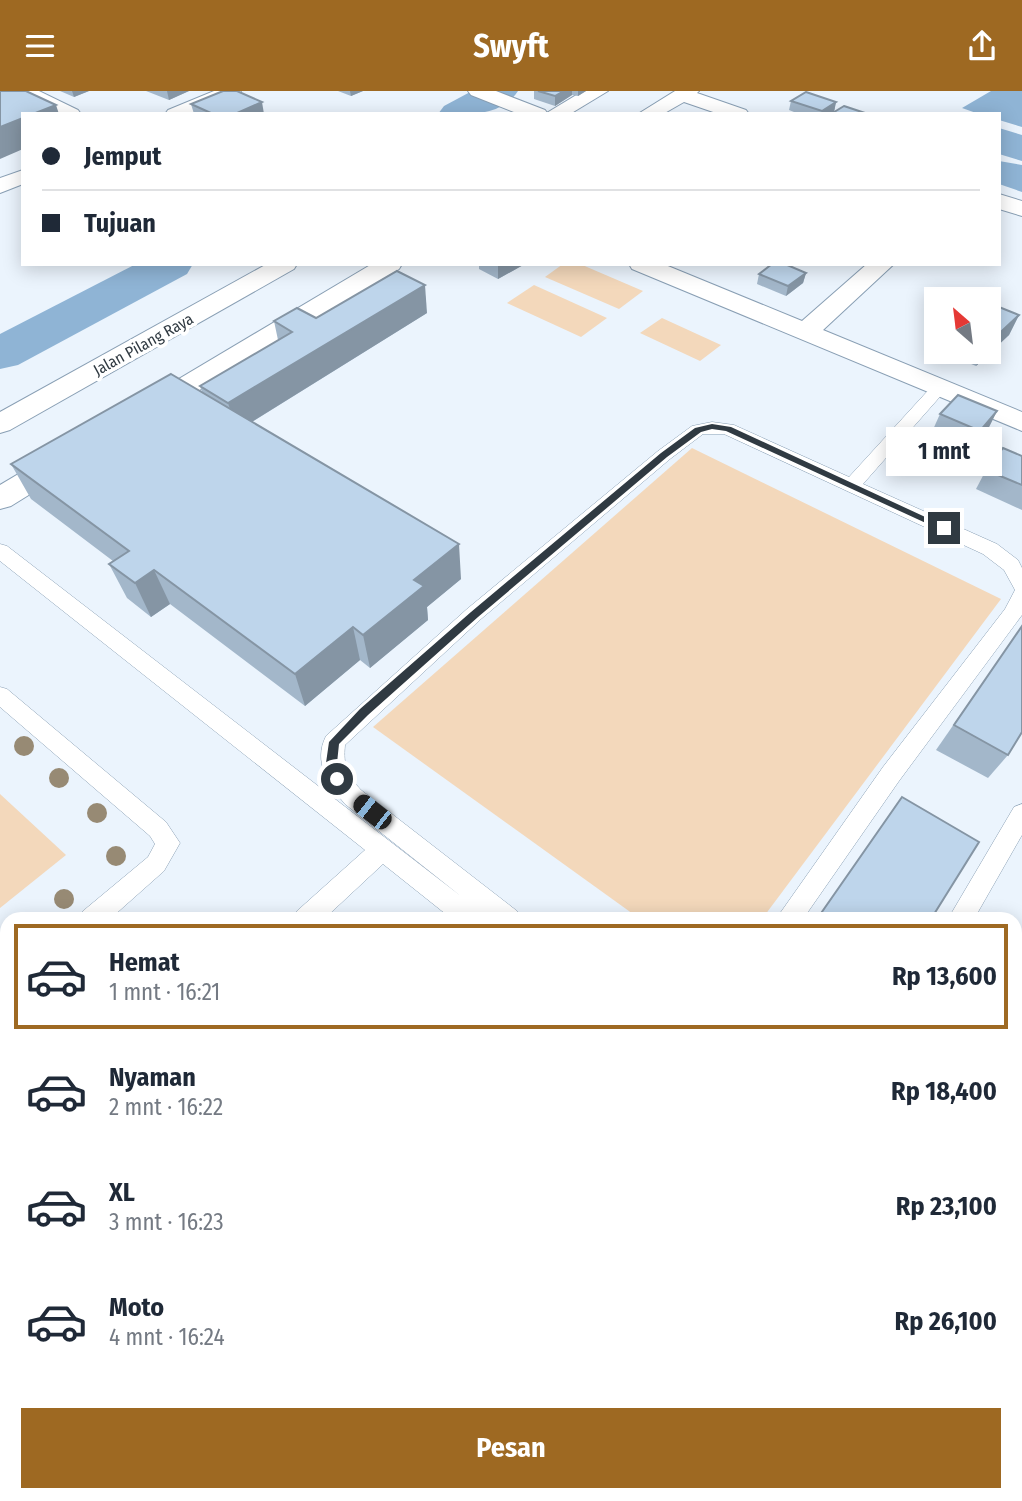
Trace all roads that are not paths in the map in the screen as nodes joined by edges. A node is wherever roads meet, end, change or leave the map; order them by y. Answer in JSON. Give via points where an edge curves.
{"nodes":[{"id":1,"x":24,"y":91,"type":"edge"},
{"id":2,"x":231,"y":91,"type":"edge"},
{"id":3,"x":478,"y":91,"type":"edge"},
{"id":4,"x":598,"y":91,"type":"edge"},
{"id":5,"x":686,"y":93,"type":"edge"},
{"id":6,"x":67,"y":112,"type":"edge"},
{"id":7,"x":179,"y":112,"type":"edge"},
{"id":8,"x":534,"y":112,"type":"edge"},
{"id":9,"x":559,"y":112,"type":"edge"},
{"id":10,"x":652,"y":112,"type":"edge"},
{"id":11,"x":734,"y":112,"type":"edge"},
{"id":12,"x":21,"y":177,"type":"edge"},
{"id":13,"x":0,"y":186,"type":"edge"},
{"id":14,"x":1001,"y":202,"type":"edge"},
{"id":15,"x":1022,"y":209,"type":"edge"},
{"id":16,"x":281,"y":266,"type":"edge"},
{"id":17,"x":388,"y":266,"type":"edge"},
{"id":18,"x":651,"y":266,"type":"edge"},
{"id":19,"x":880,"y":266,"type":"edge"},
{"id":20,"x":804,"y":333,"type":"junction"},
{"id":21,"x":250,"y":348,"type":"junction"},
{"id":22,"x":283,"y":359,"type":"edge"},
{"id":23,"x":939,"y":388,"type":"junction"},
{"id":24,"x":1022,"y":392,"type":"edge"},
{"id":25,"x":1012,"y":418,"type":"edge"},
{"id":26,"x":0,"y":424,"type":"edge"},
{"id":27,"x":119,"y":427,"type":"edge"},
{"id":28,"x":83,"y":449,"type":"edge"},
{"id":29,"x":852,"y":485,"type":"junction"},
{"id":30,"x":0,"y":499,"type":"edge"},
{"id":31,"x":0,"y":551,"type":"edge"},
{"id":32,"x":1022,"y":585,"type":"edge"},
{"id":33,"x":1022,"y":595,"type":"edge"},
{"id":34,"x":0,"y":695,"type":"edge"},
{"id":35,"x":1022,"y":814,"type":"edge"},
{"id":36,"x":383,"y":849,"type":"junction"},
{"id":37,"x":100,"y":912,"type":"edge"},
{"id":38,"x":314,"y":912,"type":"edge"},
{"id":39,"x":462,"y":912,"type":"edge"},
{"id":40,"x":499,"y":912,"type":"edge"},
{"id":41,"x":793,"y":912,"type":"edge"},
{"id":42,"x":964,"y":912,"type":"edge"}],
"edges":[{"from":1,"to":6,"type":"main road"},
{"from":2,"to":7,"type":"main road"},
{"from":3,"to":8,"type":"main road"},
{"from":4,"to":9,"type":"main road"},
{"from":5,"to":10,"type":"main road"},
{"from":5,"to":11,"type":"main road"},
{"from":12,"to":13,"type":"main road"},
{"from":14,"to":15,"type":"main road"},
{"from":16,"to":26,"type":"main road","name":"Jalan Pilang Raya"},
{"from":17,"to":21,"type":"main road","via":[[310,328]]},
{"from":18,"to":20,"type":"main road"},
{"from":19,"to":20,"type":"main road"},
{"from":20,"to":23,"type":"main road"},
{"from":21,"to":22,"type":"main road"},
{"from":21,"to":27,"type":"main road"},
{"from":23,"to":25,"type":"main road"},
{"from":23,"to":29,"type":"lane"},
{"from":24,"to":25,"type":"main road"},
{"from":28,"to":30,"type":"main road"},
{"from":29,"to":32,"type":"lane","via":[[990,549],[1012,565]]},
{"from":29,"to":40,"type":"lane","via":[[728,429],[698,430],[474,614],[334,742],[332,763],[337,779],[353,797]]},
{"from":31,"to":36,"type":"lane"},
{"from":33,"to":41,"type":"lane"},
{"from":34,"to":37,"type":"lane","via":[[168,842],[156,864]]},
{"from":35,"to":42,"type":"lane"},
{"from":36,"to":38,"type":"lane"},
{"from":36,"to":39,"type":"lane"}]}
